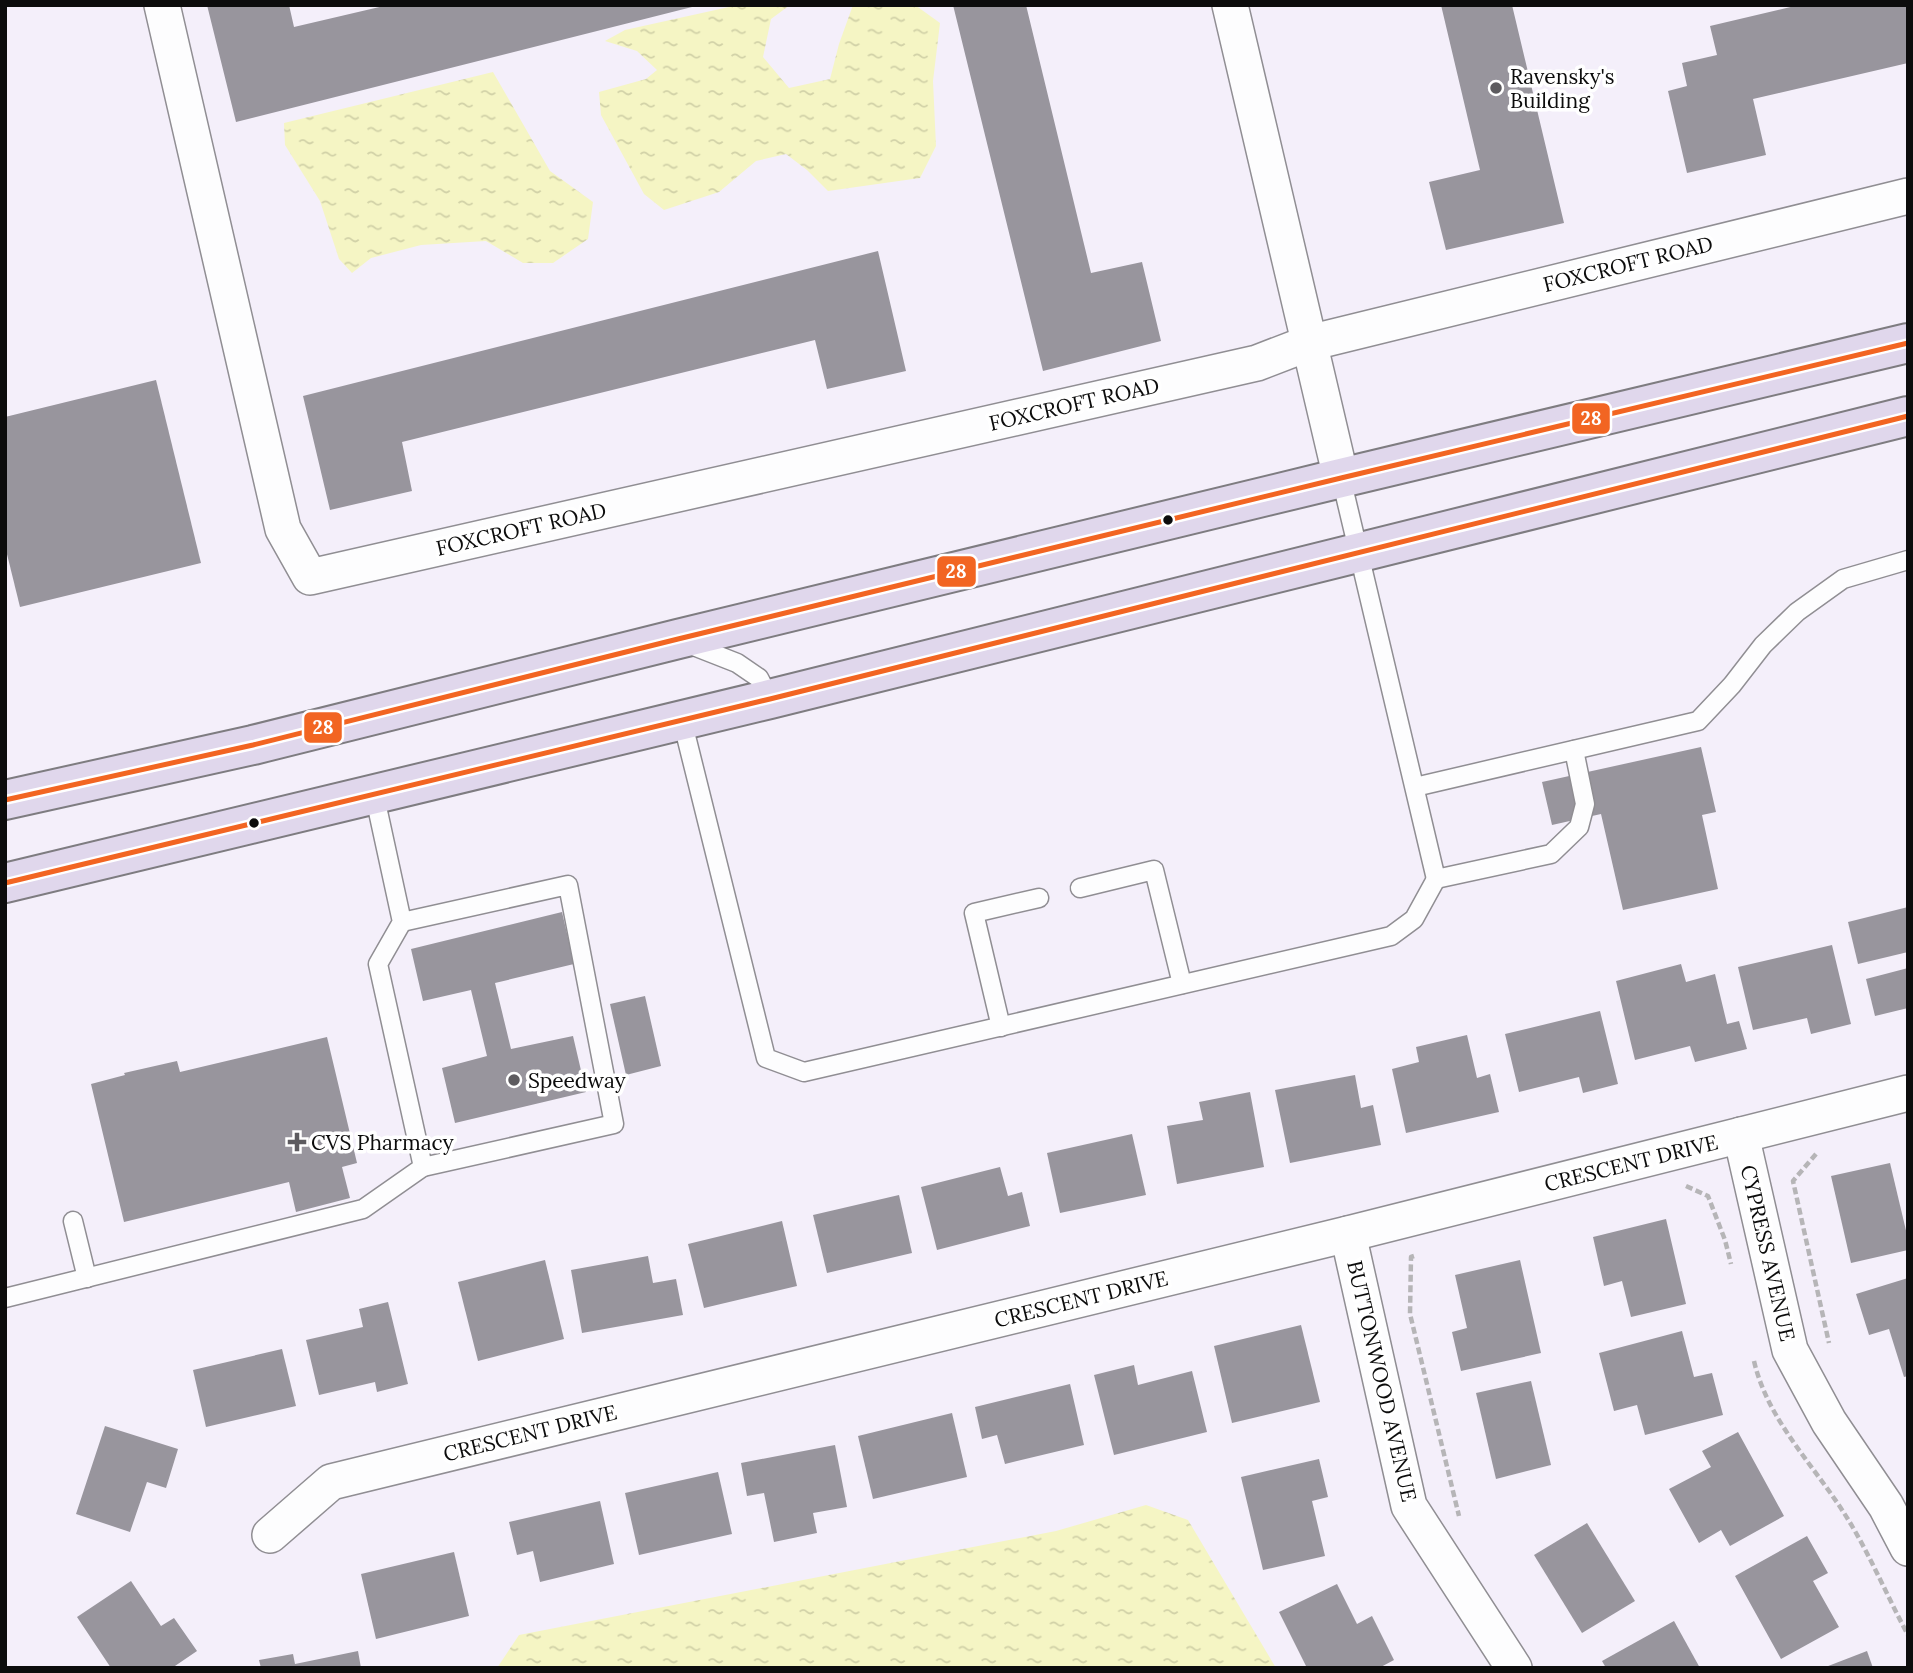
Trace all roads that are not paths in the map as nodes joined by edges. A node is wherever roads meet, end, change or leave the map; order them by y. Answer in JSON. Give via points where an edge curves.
{"nodes":[{"id":1,"x":162,"y":5,"type":"edge"},
{"id":2,"x":1230,"y":5,"type":"edge"},
{"id":3,"x":1908,"y":196,"type":"edge"},
{"id":4,"x":1308,"y":342,"type":"junction"},
{"id":5,"x":1908,"y":343,"type":"edge"},
{"id":6,"x":1908,"y":416,"type":"edge"},
{"id":7,"x":1341,"y":478,"type":"junction"},
{"id":8,"x":1360,"y":553,"type":"junction"},
{"id":9,"x":1908,"y":560,"type":"edge"},
{"id":10,"x":678,"y":639,"type":"junction"},
{"id":11,"x":770,"y":699,"type":"junction"},
{"id":12,"x":682,"y":720,"type":"junction"},
{"id":13,"x":1574,"y":750,"type":"junction"},
{"id":14,"x":1415,"y":787,"type":"junction"},
{"id":15,"x":374,"y":793,"type":"junction"},
{"id":16,"x":5,"y":800,"type":"edge"},
{"id":17,"x":1436,"y":879,"type":"junction"},
{"id":18,"x":5,"y":883,"type":"edge"},
{"id":19,"x":1080,"y":888,"type":"dead end"},
{"id":20,"x":1039,"y":898,"type":"dead end"},
{"id":21,"x":402,"y":922,"type":"junction"},
{"id":22,"x":1182,"y":984,"type":"junction"},
{"id":23,"x":1001,"y":1027,"type":"junction"},
{"id":24,"x":1908,"y":1093,"type":"edge"},
{"id":25,"x":1741,"y":1135,"type":"junction"},
{"id":26,"x":424,"y":1167,"type":"junction"},
{"id":27,"x":73,"y":1221,"type":"dead end"},
{"id":28,"x":1348,"y":1234,"type":"junction"},
{"id":29,"x":87,"y":1278,"type":"junction"},
{"id":30,"x":5,"y":1298,"type":"edge"},
{"id":31,"x":270,"y":1535,"type":"dead end"},
{"id":32,"x":1908,"y":1548,"type":"edge"},
{"id":33,"x":1514,"y":1668,"type":"edge"}],
"edges":[{"from":1,"to":4,"type":"street","name":"FOXCROFT ROAD","via":[[284,529],[310,578],[1256,363]]},
{"from":2,"to":4,"type":"street"},
{"from":3,"to":4,"type":"street","name":"FOXCROFT ROAD"},
{"from":4,"to":7,"type":"street"},
{"from":5,"to":7,"type":"main road"},
{"from":6,"to":8,"type":"main road"},
{"from":7,"to":8,"type":"lane"},
{"from":7,"to":10,"type":"main road"},
{"from":8,"to":11,"type":"main road"},
{"from":8,"to":14,"type":"lane"},
{"from":9,"to":13,"type":"lane","via":[[1843,579],[1797,612],[1698,721]]},
{"from":10,"to":11,"type":"lane","via":[[737,663],[759,678]]},
{"from":10,"to":16,"type":"main road","via":[[253,745]]},
{"from":11,"to":12,"type":"main road"},
{"from":12,"to":15,"type":"main road"},
{"from":12,"to":23,"type":"lane","via":[[766,1058],[804,1072]]},
{"from":13,"to":14,"type":"lane"},
{"from":13,"to":17,"type":"lane","via":[[1586,804],[1579,827],[1551,855]]},
{"from":14,"to":17,"type":"lane"},
{"from":15,"to":18,"type":"main road"},
{"from":15,"to":21,"type":"lane"},
{"from":17,"to":22,"type":"lane","via":[[1414,919],[1391,936]]},
{"from":19,"to":22,"type":"lane","via":[[1154,870]]},
{"from":20,"to":23,"type":"lane","via":[[974,913]]},
{"from":21,"to":26,"type":"lane","via":[[378,964]]},
{"from":21,"to":26,"type":"lane","via":[[568,885],[614,1124]]},
{"from":22,"to":23,"type":"lane"},
{"from":24,"to":25,"type":"street","name":"CRESCENT DRIVE"},
{"from":25,"to":28,"type":"street","name":"CRESCENT DRIVE"},
{"from":25,"to":32,"type":"street","name":"CYPRESS AVENUE","via":[[1790,1350]]},
{"from":26,"to":29,"type":"lane","via":[[363,1209]]},
{"from":27,"to":29,"type":"lane"},
{"from":28,"to":31,"type":"street","name":"CRESCENT DRIVE","via":[[331,1482]]},
{"from":28,"to":33,"type":"street","name":"BUTTONWOOD AVENUE","via":[[1409,1506]]},
{"from":29,"to":30,"type":"lane"}]}
